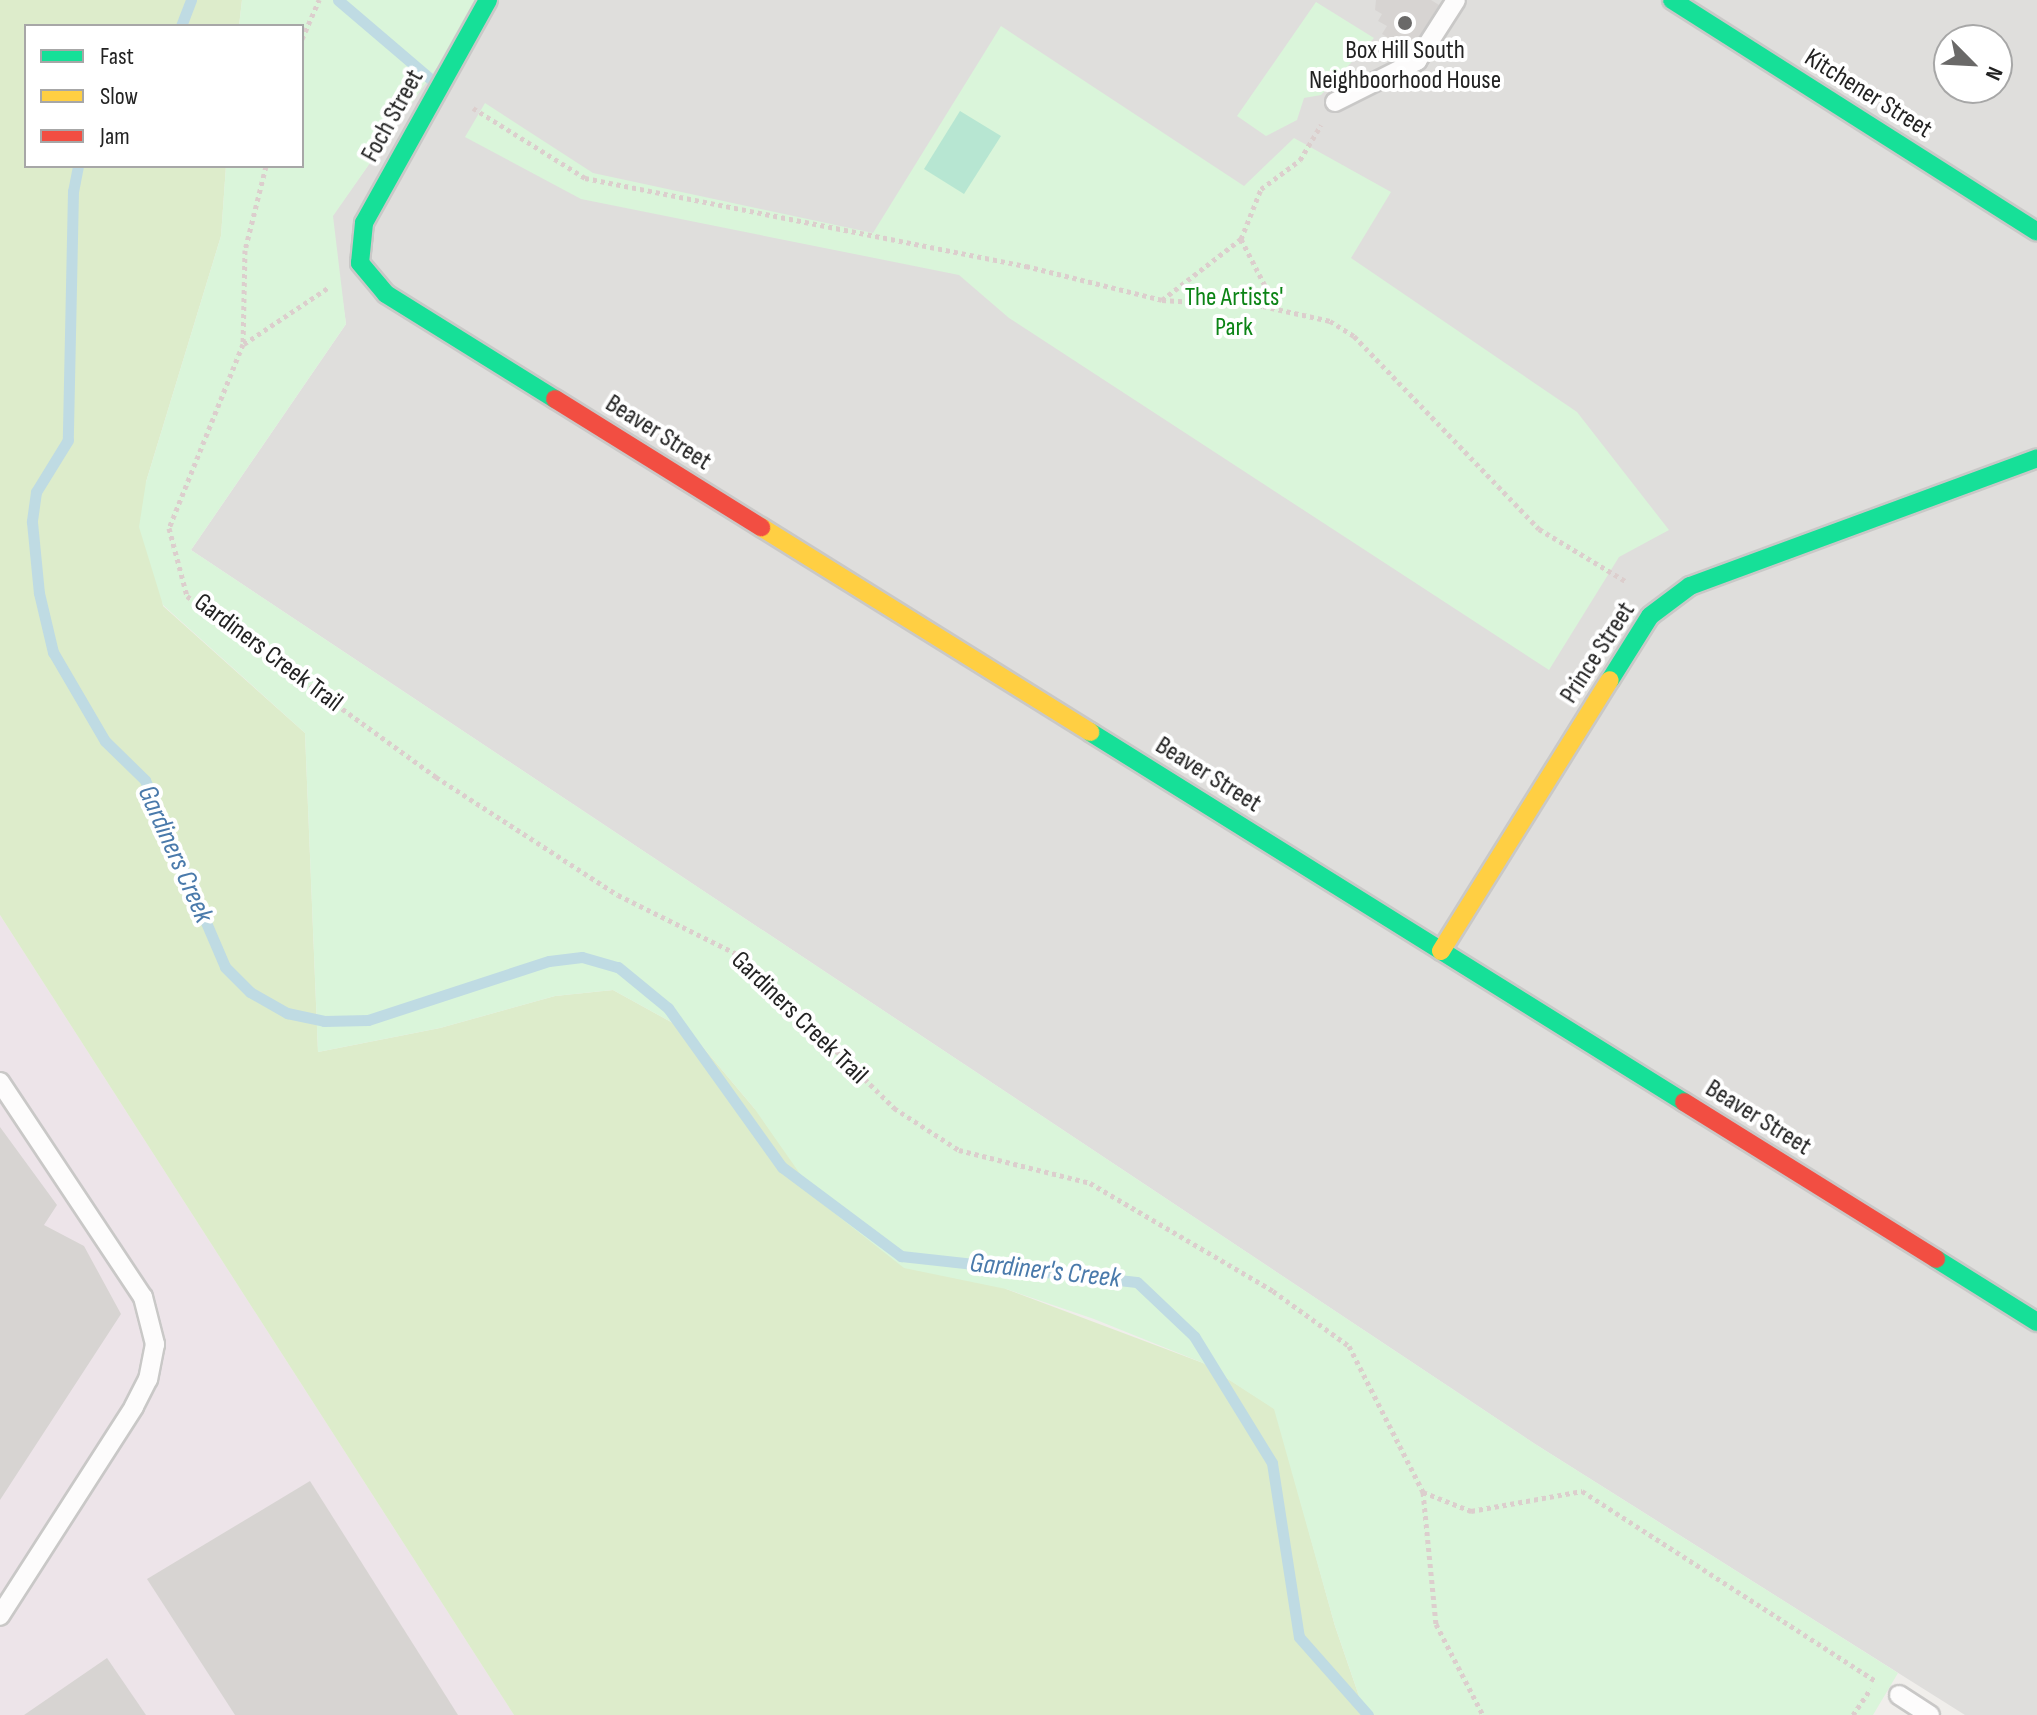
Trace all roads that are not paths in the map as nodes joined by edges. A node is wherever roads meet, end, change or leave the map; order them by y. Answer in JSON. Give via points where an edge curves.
{"nodes":[{"id":1,"x":488,"y":0,"type":"edge"},
{"id":2,"x":1456,"y":0,"type":"edge"},
{"id":3,"x":1672,"y":0,"type":"edge"},
{"id":4,"x":1335,"y":102,"type":"road end"},
{"id":5,"x":2037,"y":232,"type":"edge"},
{"id":6,"x":360,"y":263,"type":"joint"},
{"id":7,"x":2037,"y":458,"type":"edge"},
{"id":8,"x":1441,"y":951,"type":"junction"},
{"id":9,"x":0,"y":1082,"type":"edge"},
{"id":10,"x":2037,"y":1322,"type":"edge"},
{"id":11,"x":0,"y":1616,"type":"edge"},
{"id":12,"x":1899,"y":1695,"type":"road end"},
{"id":13,"x":1930,"y":1715,"type":"edge"}],
"edges":[{"from":1,"to":6,"type":"street","name":"Foch Street","via":[[364,223]]},
{"from":2,"to":4,"type":"lane","via":[[1417,61]]},
{"from":3,"to":5,"type":"street","name":"Kitchener Street"},
{"from":6,"to":8,"type":"street","name":"Beaver Street","via":[[386,294]]},
{"from":7,"to":8,"type":"street","name":"Prince Street","via":[[1690,586],[1650,616]]},
{"from":8,"to":10,"type":"street","name":"Beaver Street"},
{"from":9,"to":11,"type":"lane","via":[[143,1297],[155,1344],[148,1379],[134,1407]]},
{"from":12,"to":13,"type":"lane"}]}
